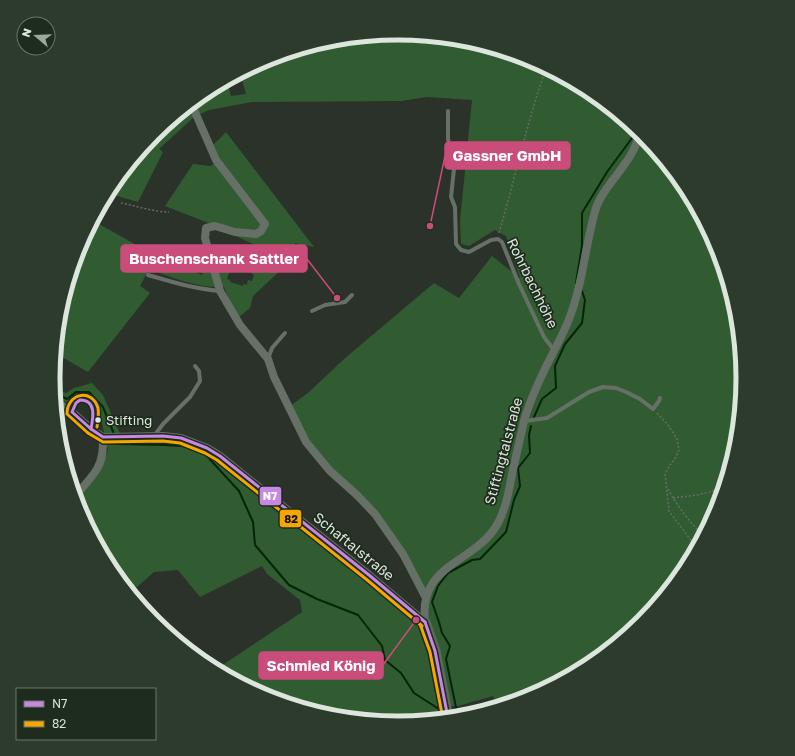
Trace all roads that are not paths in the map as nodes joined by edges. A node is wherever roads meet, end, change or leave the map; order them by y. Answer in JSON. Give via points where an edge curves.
{"nodes":[{"id":1,"x":194,"y":109,"type":"edge"},
{"id":2,"x":448,"y":111,"type":"dead end"},
{"id":3,"x":637,"y":139,"type":"edge"},
{"id":4,"x":209,"y":251,"type":"junction"},
{"id":5,"x":213,"y":265,"type":"junction"},
{"id":6,"x":243,"y":267,"type":"dead end"},
{"id":7,"x":230,"y":270,"type":"dead end"},
{"id":8,"x":148,"y":275,"type":"dead end"},
{"id":9,"x":220,"y":291,"type":"junction"},
{"id":10,"x":352,"y":295,"type":"dead end"},
{"id":11,"x":312,"y":311,"type":"dead end"},
{"id":12,"x":285,"y":333,"type":"dead end"},
{"id":13,"x":554,"y":350,"type":"junction"},
{"id":14,"x":268,"y":360,"type":"junction"},
{"id":15,"x":195,"y":366,"type":"dead end"},
{"id":16,"x":660,"y":398,"type":"dead end"},
{"id":17,"x":60,"y":404,"type":"edge"},
{"id":18,"x":72,"y":412,"type":"junction"},
{"id":19,"x":524,"y":421,"type":"junction"},
{"id":20,"x":91,"y":429,"type":"junction"},
{"id":21,"x":154,"y":436,"type":"junction"},
{"id":22,"x":103,"y":438,"type":"junction"},
{"id":23,"x":79,"y":492,"type":"edge"},
{"id":24,"x":426,"y":598,"type":"junction"},
{"id":25,"x":425,"y":622,"type":"junction"},
{"id":26,"x":447,"y":712,"type":"edge"}],
"edges":[{"from":1,"to":4,"type":"street","via":[[216,160],[265,224],[256,234],[235,232],[215,226],[206,228],[205,238]]},
{"from":2,"to":13,"type":"lane","name":"Rohrbachhöhe","via":[[448,139],[454,169],[451,197],[455,207],[456,244],[461,250],[469,252],[491,240],[498,239],[502,242],[518,284],[544,337]]},
{"from":3,"to":13,"type":"street","name":"Stiftingtalstraße","via":[[597,206],[574,306]]},
{"from":4,"to":5,"type":"street"},
{"from":4,"to":6,"type":"lane"},
{"from":5,"to":7,"type":"lane"},
{"from":5,"to":9,"type":"street"},
{"from":8,"to":9,"type":"lane","via":[[177,284]]},
{"from":9,"to":14,"type":"street","via":[[240,325]]},
{"from":10,"to":11,"type":"lane","via":[[345,302],[325,305]]},
{"from":12,"to":14,"type":"lane","via":[[272,348]]},
{"from":13,"to":19,"type":"street","name":"Stiftingtalstraße","via":[[537,385]]},
{"from":14,"to":24,"type":"street","via":[[306,442],[330,472],[375,514],[403,554]]},
{"from":15,"to":21,"type":"lane","via":[[200,371],[200,381],[190,397]]},
{"from":16,"to":19,"type":"lane","via":[[652,409],[626,392],[603,386],[547,418]]},
{"from":17,"to":18,"type":"street"},
{"from":18,"to":20,"type":"street"},
{"from":18,"to":20,"type":"lane","via":[[76,402],[85,400],[90,404],[93,413]]},
{"from":19,"to":24,"type":"street","name":"Stiftingtalstraße","via":[[506,504],[498,524],[476,547],[439,575]]},
{"from":20,"to":22,"type":"street"},
{"from":21,"to":22,"type":"street","name":"Schaftalstraße"},
{"from":21,"to":25,"type":"street","name":"Schaftalstraße","via":[[182,438],[220,456]]},
{"from":22,"to":23,"type":"street","via":[[103,449],[97,469]]},
{"from":24,"to":25,"type":"street","name":"Stiftingtalstraße"},
{"from":25,"to":26,"type":"street","name":"Stiftingtalstraße","via":[[435,651]]}]}
